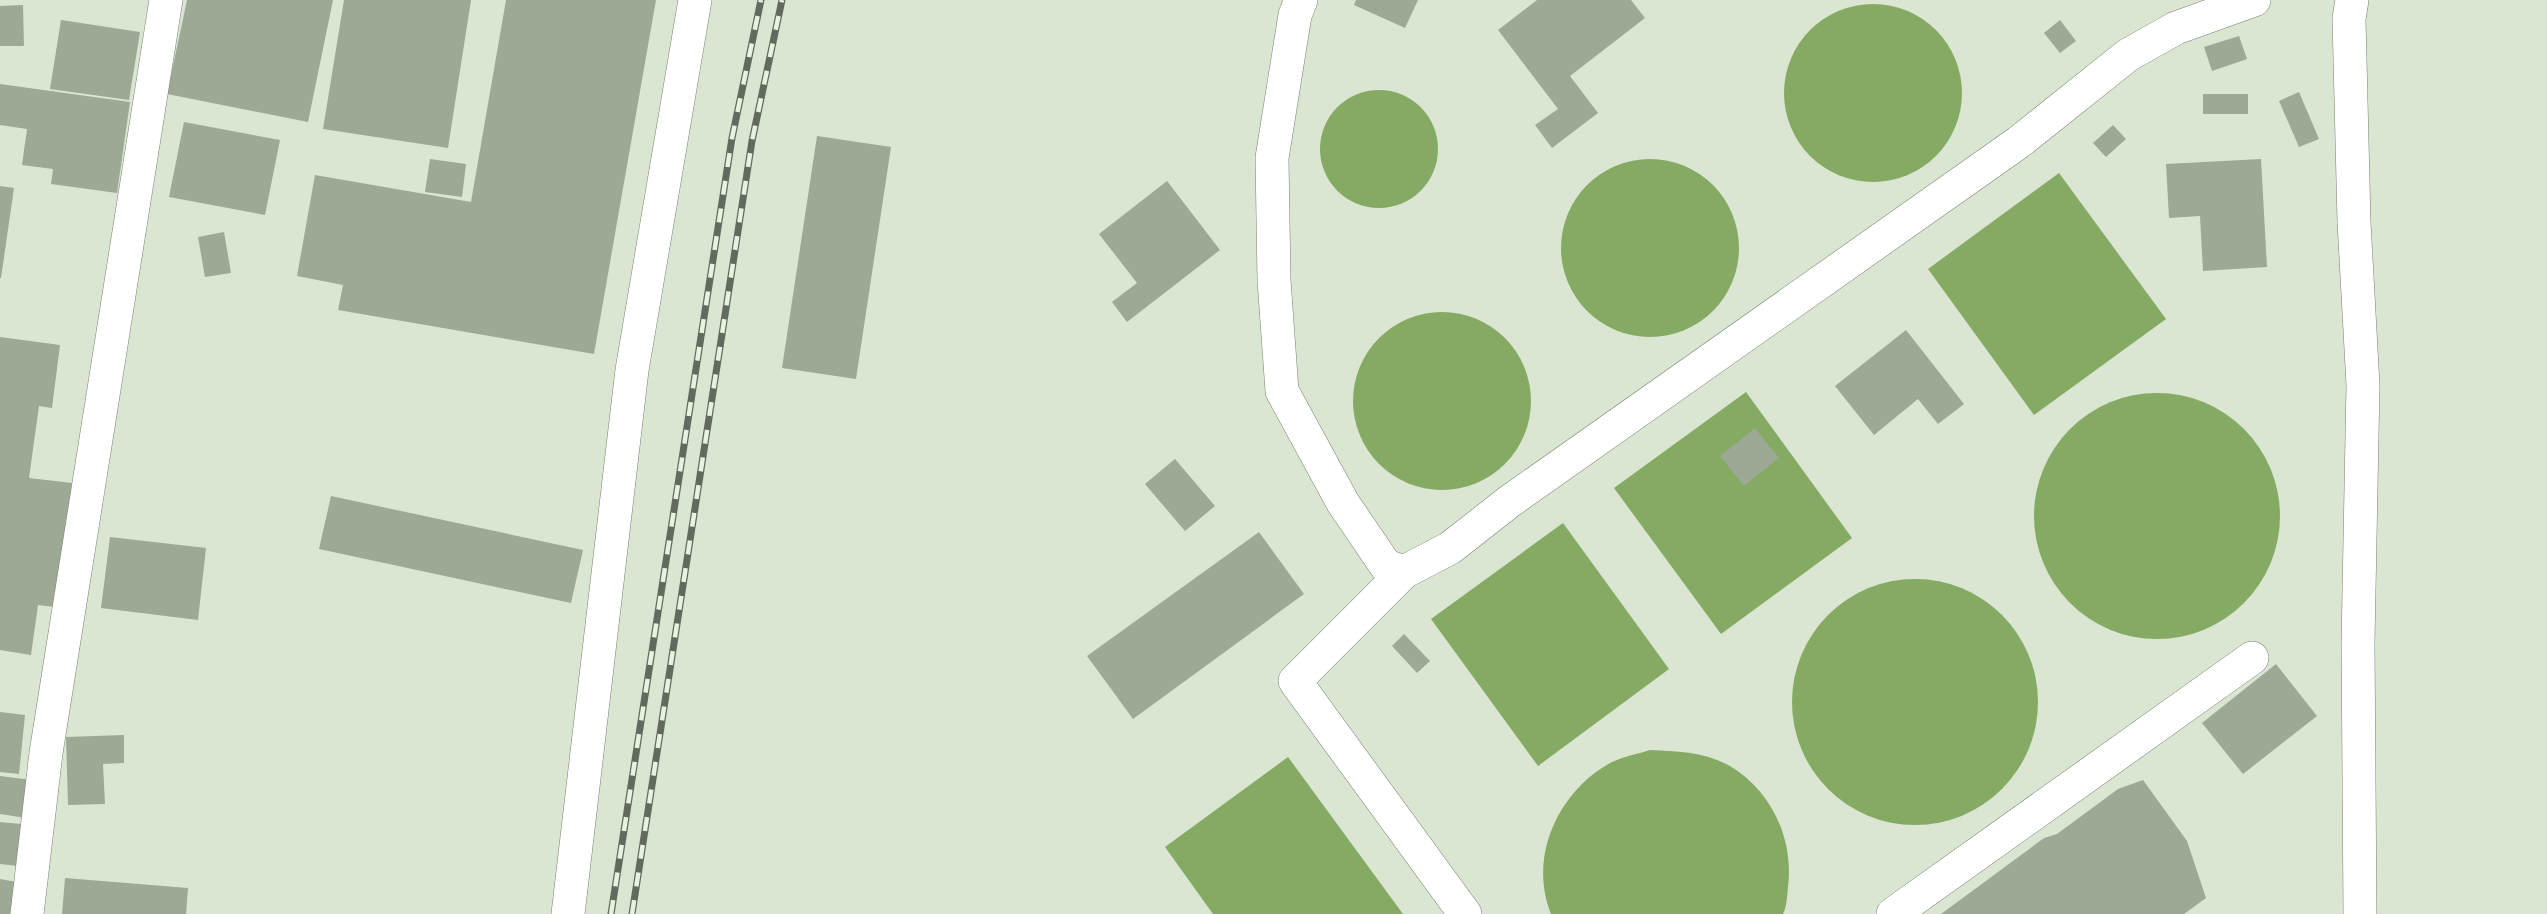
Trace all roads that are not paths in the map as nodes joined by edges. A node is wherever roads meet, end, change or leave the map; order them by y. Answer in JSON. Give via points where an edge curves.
{"nodes":[{"id":1,"x":166,"y":0,"type":"edge"},
{"id":2,"x":695,"y":0,"type":"edge"},
{"id":3,"x":1301,"y":0,"type":"edge"},
{"id":4,"x":2254,"y":0,"type":"edge"},
{"id":5,"x":2352,"y":0,"type":"edge"},
{"id":6,"x":1404,"y":572,"type":"junction"},
{"id":7,"x":2252,"y":658,"type":"dead end"},
{"id":8,"x":27,"y":914,"type":"edge"},
{"id":9,"x":568,"y":914,"type":"edge"},
{"id":10,"x":1465,"y":914,"type":"edge"},
{"id":11,"x":1893,"y":914,"type":"edge"},
{"id":12,"x":2360,"y":914,"type":"edge"}],
"edges":[{"from":1,"to":8,"type":"street","via":[[46,753]]},
{"from":2,"to":9,"type":"street","via":[[632,370]]},
{"from":3,"to":6,"type":"street","via":[[1295,15],[1272,158],[1274,280],[1282,392],[1343,504],[1386,566]]},
{"from":4,"to":6,"type":"street","via":[[2176,28],[2128,55],[2019,142],[1510,501],[1450,549]]},
{"from":5,"to":12,"type":"street","via":[[2349,19],[2354,222],[2363,385],[2358,643]]},
{"from":6,"to":10,"type":"street","via":[[1295,681]]},
{"from":7,"to":11,"type":"street"}]}
